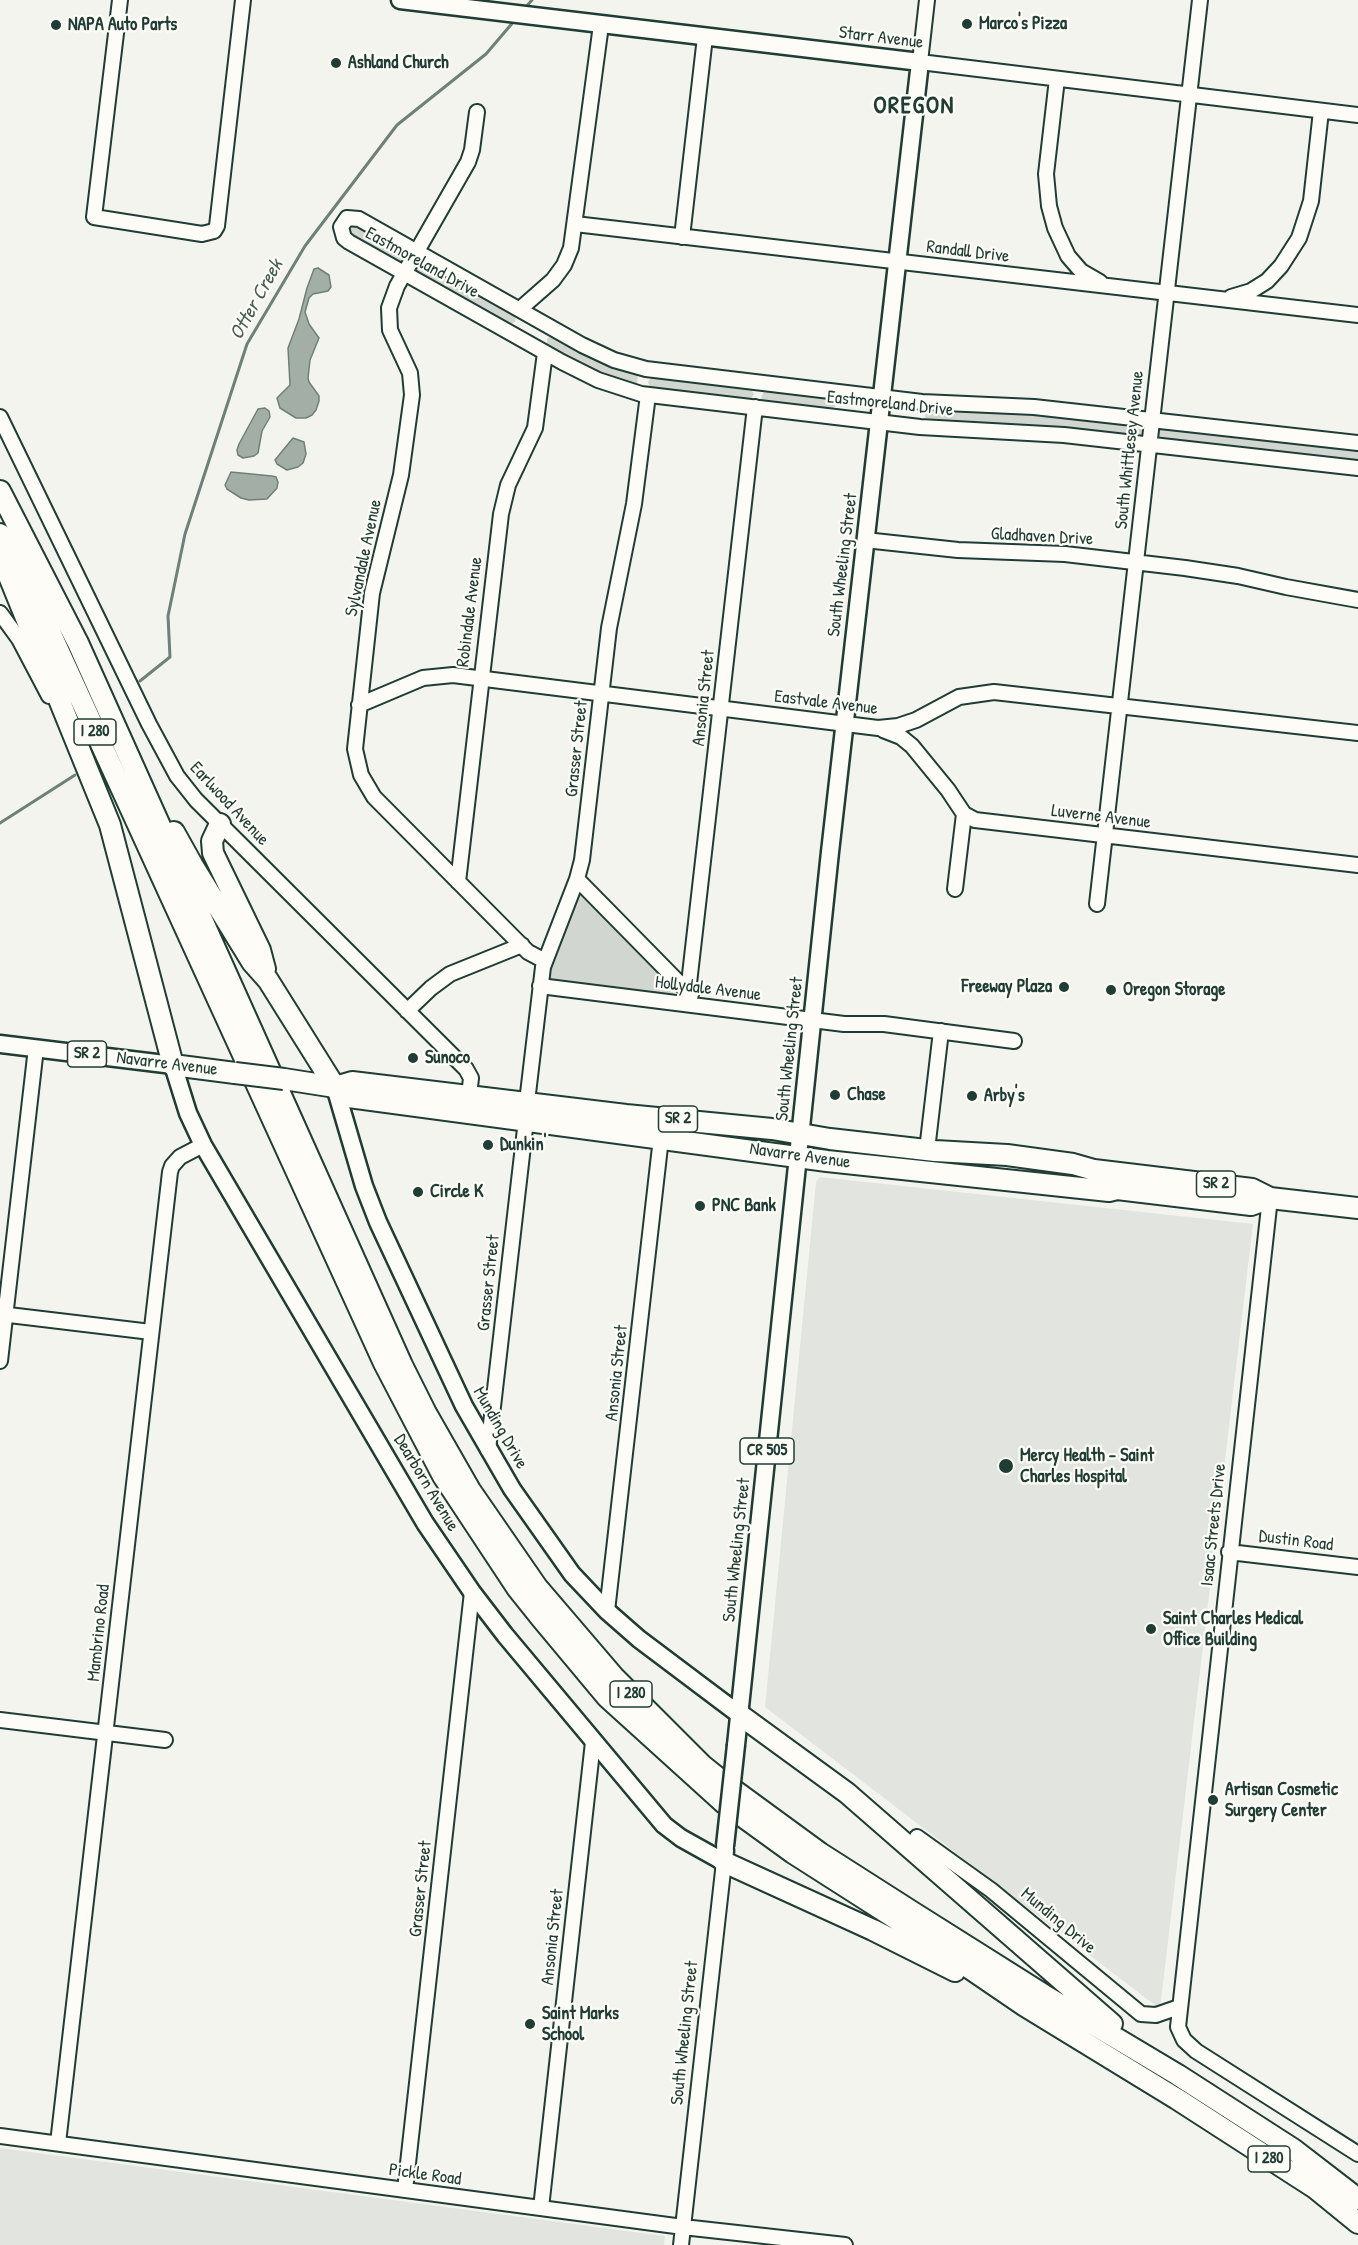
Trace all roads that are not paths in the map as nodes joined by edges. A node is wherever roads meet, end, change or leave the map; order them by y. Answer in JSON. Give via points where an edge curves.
{"nodes":[{"id":1,"x":120,"y":0,"type":"edge"},
{"id":2,"x":243,"y":0,"type":"edge"},
{"id":3,"x":400,"y":0,"type":"edge"},
{"id":4,"x":927,"y":0,"type":"edge"},
{"id":5,"x":1200,"y":0,"type":"edge"},
{"id":6,"x":444,"y":3,"type":"edge"},
{"id":7,"x":602,"y":25,"type":"junction"},
{"id":8,"x":705,"y":37,"type":"junction"},
{"id":9,"x":920,"y":62,"type":"junction"},
{"id":10,"x":1057,"y":79,"type":"junction"},
{"id":11,"x":1189,"y":96,"type":"junction"},
{"id":12,"x":1321,"y":111,"type":"junction"},
{"id":13,"x":477,"y":112,"type":"dead end"},
{"id":14,"x":1358,"y":115,"type":"edge"},
{"id":15,"x":575,"y":224,"type":"junction"},
{"id":16,"x":682,"y":237,"type":"junction"},
{"id":17,"x":1064,"y":248,"type":"junction"},
{"id":18,"x":417,"y":251,"type":"junction"},
{"id":19,"x":897,"y":262,"type":"junction"},
{"id":20,"x":1277,"y":271,"type":"junction"},
{"id":21,"x":405,"y":272,"type":"junction"},
{"id":22,"x":1044,"y":279,"type":"junction"},
{"id":23,"x":1110,"y":286,"type":"junction"},
{"id":24,"x":1166,"y":293,"type":"junction"},
{"id":25,"x":1217,"y":299,"type":"junction"},
{"id":26,"x":1293,"y":307,"type":"junction"},
{"id":27,"x":523,"y":311,"type":"junction"},
{"id":28,"x":1358,"y":315,"type":"edge"},
{"id":29,"x":550,"y":327,"type":"junction"},
{"id":30,"x":512,"y":334,"type":"junction"},
{"id":31,"x":541,"y":350,"type":"junction"},
{"id":32,"x":646,"y":369,"type":"junction"},
{"id":33,"x":759,"y":383,"type":"junction"},
{"id":34,"x":842,"y":393,"type":"junction"},
{"id":35,"x":644,"y":394,"type":"junction"},
{"id":36,"x":882,"y":398,"type":"junction"},
{"id":37,"x":922,"y":402,"type":"junction"},
{"id":38,"x":756,"y":407,"type":"junction"},
{"id":39,"x":0,"y":417,"type":"edge"},
{"id":40,"x":838,"y":417,"type":"junction"},
{"id":41,"x":1152,"y":420,"type":"junction"},
{"id":42,"x":879,"y":422,"type":"junction"},
{"id":43,"x":920,"y":426,"type":"junction"},
{"id":44,"x":1358,"y":443,"type":"edge"},
{"id":45,"x":1149,"y":444,"type":"junction"},
{"id":46,"x":1358,"y":468,"type":"edge"},
{"id":47,"x":0,"y":491,"type":"edge"},
{"id":48,"x":0,"y":534,"type":"edge"},
{"id":49,"x":865,"y":540,"type":"junction"},
{"id":50,"x":0,"y":556,"type":"edge"},
{"id":51,"x":1136,"y":562,"type":"junction"},
{"id":52,"x":1358,"y":600,"type":"edge"},
{"id":53,"x":0,"y":613,"type":"edge"},
{"id":54,"x":481,"y":678,"type":"junction"},
{"id":55,"x":601,"y":693,"type":"junction"},
{"id":56,"x":359,"y":705,"type":"junction"},
{"id":57,"x":1119,"y":706,"type":"junction"},
{"id":58,"x":721,"y":709,"type":"junction"},
{"id":59,"x":108,"y":712,"type":"junction"},
{"id":60,"x":844,"y":724,"type":"junction"},
{"id":61,"x":878,"y":728,"type":"junction"},
{"id":62,"x":1358,"y":733,"type":"edge"},
{"id":63,"x":88,"y":772,"type":"junction"},
{"id":64,"x":964,"y":814,"type":"junction"},
{"id":65,"x":220,"y":824,"type":"junction"},
{"id":66,"x":1105,"y":836,"type":"junction"},
{"id":67,"x":1358,"y":865,"type":"edge"},
{"id":68,"x":577,"y":879,"type":"junction"},
{"id":69,"x":458,"y":882,"type":"junction"},
{"id":70,"x":955,"y":889,"type":"dead end"},
{"id":71,"x":1097,"y":904,"type":"dead end"},
{"id":72,"x":522,"y":945,"type":"junction"},
{"id":73,"x":545,"y":961,"type":"junction"},
{"id":74,"x":268,"y":980,"type":"junction"},
{"id":75,"x":540,"y":986,"type":"junction"},
{"id":76,"x":688,"y":992,"type":"junction"},
{"id":77,"x":703,"y":1006,"type":"junction"},
{"id":78,"x":407,"y":1011,"type":"junction"},
{"id":79,"x":813,"y":1020,"type":"junction"},
{"id":80,"x":941,"y":1031,"type":"junction"},
{"id":81,"x":1014,"y":1041,"type":"dead end"},
{"id":82,"x":0,"y":1044,"type":"edge"},
{"id":83,"x":36,"y":1048,"type":"junction"},
{"id":84,"x":173,"y":1065,"type":"junction"},
{"id":85,"x":335,"y":1087,"type":"junction"},
{"id":86,"x":494,"y":1098,"type":"junction"},
{"id":87,"x":393,"y":1104,"type":"junction"},
{"id":88,"x":468,"y":1105,"type":"junction"},
{"id":89,"x":526,"y":1108,"type":"junction"},
{"id":90,"x":800,"y":1134,"type":"junction"},
{"id":91,"x":661,"y":1138,"type":"junction"},
{"id":92,"x":203,"y":1145,"type":"junction"},
{"id":93,"x":927,"y":1150,"type":"junction"},
{"id":94,"x":798,"y":1156,"type":"junction"},
{"id":95,"x":1064,"y":1163,"type":"junction"},
{"id":96,"x":933,"y":1172,"type":"junction"},
{"id":97,"x":1191,"y":1181,"type":"junction"},
{"id":98,"x":1117,"y":1189,"type":"junction"},
{"id":99,"x":1270,"y":1198,"type":"junction"},
{"id":100,"x":1358,"y":1208,"type":"edge"},
{"id":101,"x":3,"y":1314,"type":"edge"},
{"id":102,"x":151,"y":1332,"type":"junction"},
{"id":103,"x":0,"y":1361,"type":"edge"},
{"id":104,"x":488,"y":1450,"type":"junction"},
{"id":105,"x":1229,"y":1552,"type":"junction"},
{"id":106,"x":1358,"y":1567,"type":"edge"},
{"id":107,"x":472,"y":1592,"type":"junction"},
{"id":108,"x":607,"y":1611,"type":"junction"},
{"id":109,"x":740,"y":1715,"type":"junction"},
{"id":110,"x":0,"y":1720,"type":"edge"},
{"id":111,"x":106,"y":1734,"type":"junction"},
{"id":112,"x":165,"y":1740,"type":"dead end"},
{"id":113,"x":593,"y":1742,"type":"junction"},
{"id":114,"x":917,"y":1837,"type":"dead end"},
{"id":115,"x":724,"y":1854,"type":"junction"},
{"id":116,"x":1026,"y":2006,"type":"junction"},
{"id":117,"x":1179,"y":2007,"type":"junction"},
{"id":118,"x":1178,"y":2075,"type":"junction"},
{"id":119,"x":0,"y":2136,"type":"edge"},
{"id":120,"x":58,"y":2143,"type":"junction"},
{"id":121,"x":1358,"y":2154,"type":"edge"},
{"id":122,"x":405,"y":2190,"type":"junction"},
{"id":123,"x":1358,"y":2199,"type":"edge"},
{"id":124,"x":541,"y":2208,"type":"junction"},
{"id":125,"x":1358,"y":2223,"type":"edge"},
{"id":126,"x":683,"y":2227,"type":"junction"},
{"id":127,"x":681,"y":2245,"type":"edge"},
{"id":128,"x":845,"y":2245,"type":"edge"}],
"edges":[{"from":1,"to":2,"type":"street","via":[[94,217],[202,234],[214,231],[218,221]]},
{"from":3,"to":6,"type":"main road","name":"Starr Avenue"},
{"from":4,"to":9,"type":"street","name":"South Wheeling Street"},
{"from":5,"to":11,"type":"street","name":"South Whittlesey Avenue"},
{"from":6,"to":7,"type":"main road","name":"Starr Avenue"},
{"from":7,"to":8,"type":"main road","name":"Starr Avenue"},
{"from":7,"to":15,"type":"street"},
{"from":8,"to":9,"type":"main road","name":"Starr Avenue"},
{"from":8,"to":16,"type":"street"},
{"from":9,"to":10,"type":"street","name":"Starr Avenue"},
{"from":9,"to":19,"type":"main road","name":"South Wheeling Street"},
{"from":10,"to":11,"type":"street","name":"Starr Avenue"},
{"from":10,"to":17,"type":"street","via":[[1046,181],[1052,218]]},
{"from":11,"to":12,"type":"street","name":"Starr Avenue"},
{"from":11,"to":24,"type":"street","name":"South Whittlesey Avenue"},
{"from":12,"to":14,"type":"street","name":"Starr Avenue"},
{"from":12,"to":20,"type":"street","via":[[1306,219],[1299,238]]},
{"from":13,"to":18,"type":"street","name":"Sylvandale Avenue","via":[[471,156]]},
{"from":15,"to":16,"type":"street","name":"Randall Drive"},
{"from":15,"to":27,"type":"street","via":[[561,270]]},
{"from":16,"to":19,"type":"street","name":"Randall Drive"},
{"from":17,"to":22,"type":"street","via":[[1065,266],[1058,275]]},
{"from":17,"to":23,"type":"street","via":[[1081,271]]},
{"from":18,"to":21,"type":"street","name":"Sylvandale Avenue"},
{"from":18,"to":21,"type":"street","name":"Eastmoreland Drive","via":[[358,219],[343,221],[344,238]]},
{"from":18,"to":27,"type":"street","name":"Eastmoreland Drive"},
{"from":19,"to":22,"type":"street","name":"Randall Drive"},
{"from":19,"to":36,"type":"main road","name":"South Wheeling Street"},
{"from":20,"to":25,"type":"street","via":[[1251,291]]},
{"from":20,"to":26,"type":"street","via":[[1272,283],[1274,294]]},
{"from":21,"to":30,"type":"street","name":"Eastmoreland Drive"},
{"from":21,"to":56,"type":"street","name":"Sylvandale Avenue","via":[[392,296],[388,320],[410,373],[412,395],[400,480],[372,593]]},
{"from":22,"to":23,"type":"street","name":"Randall Drive"},
{"from":23,"to":24,"type":"street","name":"Randall Drive"},
{"from":24,"to":25,"type":"street","name":"Randall Drive"},
{"from":24,"to":41,"type":"street","name":"South Whittlesey Avenue"},
{"from":25,"to":26,"type":"street","name":"Randall Drive"},
{"from":26,"to":28,"type":"street","name":"Randall Drive"},
{"from":27,"to":29,"type":"street","name":"Eastmoreland Drive"},
{"from":27,"to":30,"type":"street"},
{"from":29,"to":31,"type":"street"},
{"from":29,"to":32,"type":"street","name":"Eastmoreland Drive","via":[[598,353]]},
{"from":30,"to":31,"type":"street","name":"Eastmoreland Drive"},
{"from":31,"to":35,"type":"street","name":"Eastmoreland Drive","via":[[589,376]]},
{"from":31,"to":54,"type":"street","name":"Robindale Avenue","via":[[535,428],[508,485],[501,514]]},
{"from":32,"to":33,"type":"street","name":"Eastmoreland Drive"},
{"from":32,"to":35,"type":"street","name":"Grasser Street"},
{"from":33,"to":34,"type":"street","name":"Eastmoreland Drive"},
{"from":33,"to":38,"type":"street","name":"Ansonia Street"},
{"from":34,"to":36,"type":"street","name":"Eastmoreland Drive"},
{"from":34,"to":40,"type":"street"},
{"from":35,"to":38,"type":"street","name":"Eastmoreland Drive"},
{"from":35,"to":55,"type":"street","name":"Grasser Street","via":[[638,478],[610,617]]},
{"from":36,"to":37,"type":"street","name":"Eastmoreland Drive"},
{"from":36,"to":42,"type":"main road","name":"South Wheeling Street"},
{"from":37,"to":41,"type":"street","name":"Eastmoreland Drive","via":[[1034,407]]},
{"from":37,"to":43,"type":"street"},
{"from":38,"to":40,"type":"street","name":"Eastmoreland Drive"},
{"from":38,"to":58,"type":"street","name":"Ansonia Street"},
{"from":39,"to":65,"type":"street","name":"Earlwood Avenue","via":[[177,776]]},
{"from":40,"to":42,"type":"street","name":"Eastmoreland Drive"},
{"from":41,"to":44,"type":"street","name":"Eastmoreland Drive"},
{"from":41,"to":45,"type":"street","name":"South Whittlesey Avenue"},
{"from":42,"to":43,"type":"street","name":"Eastmoreland Drive"},
{"from":42,"to":49,"type":"main road","name":"South Wheeling Street"},
{"from":43,"to":45,"type":"street","name":"Eastmoreland Drive"},
{"from":45,"to":46,"type":"street","name":"Eastmoreland Drive"},
{"from":45,"to":51,"type":"street","name":"South Whittlesey Avenue"},
{"from":47,"to":59,"type":"highway","number":"I 280","via":[[78,643]]},
{"from":48,"to":116,"type":"highway","number":"I 280","via":[[37,604],[384,1364],[443,1476],[517,1588],[607,1697],[724,1803],[793,1853]]},
{"from":49,"to":51,"type":"street","name":"Gladhaven Drive"},
{"from":49,"to":60,"type":"main road","name":"South Wheeling Street"},
{"from":50,"to":63,"type":"highway"},
{"from":51,"to":52,"type":"street","name":"Gladhaven Drive"},
{"from":51,"to":57,"type":"street","name":"South Whittlesey Avenue"},
{"from":53,"to":63,"type":"street","via":[[19,639]]},
{"from":54,"to":55,"type":"street","name":"Eastvale Avenue"},
{"from":54,"to":56,"type":"street","name":"Eastvale Avenue","via":[[429,677]]},
{"from":54,"to":69,"type":"street","name":"Robindale Avenue"},
{"from":55,"to":58,"type":"street","name":"Eastvale Avenue"},
{"from":55,"to":68,"type":"street","name":"Grasser Street"},
{"from":56,"to":69,"type":"street","name":"Sylvandale Avenue","via":[[355,749],[365,785]]},
{"from":57,"to":61,"type":"street","name":"Eastvale Avenue","via":[[985,692],[950,700],[907,724]]},
{"from":57,"to":62,"type":"street","name":"Eastvale Avenue"},
{"from":57,"to":66,"type":"street","name":"South Whittlesey Avenue"},
{"from":58,"to":60,"type":"street","name":"Eastvale Avenue"},
{"from":58,"to":76,"type":"street","name":"Ansonia Street"},
{"from":59,"to":74,"type":"highway","via":[[149,780],[193,866],[252,962]]},
{"from":59,"to":118,"type":"highway","number":"I 280","via":[[402,1365],[470,1490],[537,1587],[614,1677],[726,1785],[914,1914]]},
{"from":60,"to":61,"type":"street","name":"Eastvale Avenue"},
{"from":60,"to":79,"type":"main road","name":"South Wheeling Street"},
{"from":61,"to":64,"type":"street","via":[[912,746]]},
{"from":63,"to":84,"type":"highway","via":[[110,825]]},
{"from":64,"to":66,"type":"street","name":"Luverne Avenue","via":[[987,822]]},
{"from":64,"to":70,"type":"street"},
{"from":65,"to":74,"type":"highway","via":[[212,841],[213,854],[260,950]]},
{"from":65,"to":78,"type":"street","name":"Earlwood Avenue"},
{"from":66,"to":67,"type":"street","name":"Luverne Avenue"},
{"from":66,"to":71,"type":"street","name":"South Whittlesey Avenue"},
{"from":68,"to":73,"type":"street","name":"Grasser Street"},
{"from":68,"to":76,"type":"street"},
{"from":69,"to":72,"type":"street","name":"Sylvandale Avenue"},
{"from":72,"to":73,"type":"street","name":"Sylvandale Avenue"},
{"from":72,"to":78,"type":"street","via":[[450,974]]},
{"from":73,"to":75,"type":"street","name":"Grasser Street"},
{"from":74,"to":85,"type":"highway"},
{"from":75,"to":77,"type":"street","name":"Hollydale Avenue"},
{"from":75,"to":89,"type":"street","name":"Grasser Street"},
{"from":76,"to":77,"type":"street"},
{"from":77,"to":79,"type":"street","name":"Hollydale Avenue"},
{"from":78,"to":88,"type":"street","name":"Earlwood Avenue","via":[[469,1073]]},
{"from":79,"to":80,"type":"street","name":"Hollydale Avenue"},
{"from":79,"to":90,"type":"main road","name":"South Wheeling Street"},
{"from":80,"to":81,"type":"street","name":"Hollydale Avenue"},
{"from":80,"to":93,"type":"street"},
{"from":82,"to":83,"type":"main road","name":"Navarre Avenue","number":"SR 2"},
{"from":83,"to":84,"type":"main road","name":"Navarre Avenue","number":"SR 2"},
{"from":83,"to":101,"type":"street"},
{"from":84,"to":85,"type":"highway","name":"Navarre Avenue","number":"SR 2","bridge":true},
{"from":84,"to":92,"type":"main road","name":"Dearborn Avenue"},
{"from":85,"to":87,"type":"highway","name":"Navarre Avenue","number":"SR 2","via":[[349,1097]]},
{"from":85,"to":88,"type":"highway","name":"Navarre Avenue","number":"SR 2","via":[[351,1082]]},
{"from":85,"to":104,"type":"main road","name":"Munding Drive","via":[[378,1222],[439,1357]]},
{"from":86,"to":87,"type":"highway","via":[[460,1103],[399,1096],[394,1097]]},
{"from":86,"to":88,"type":"highway","name":"Navarre Avenue","number":"SR 2"},
{"from":86,"to":89,"type":"highway","name":"Navarre Avenue","number":"SR 2"},
{"from":87,"to":88,"type":"highway","name":"Navarre Avenue","number":"SR 2"},
{"from":88,"to":89,"type":"highway","name":"Navarre Avenue","number":"SR 2"},
{"from":89,"to":90,"type":"highway","name":"Navarre Avenue","number":"SR 2","via":[[739,1125]]},
{"from":89,"to":91,"type":"highway","name":"Navarre Avenue","number":"SR 2"},
{"from":89,"to":104,"type":"street","name":"Grasser Street"},
{"from":90,"to":93,"type":"highway","name":"Navarre Avenue","number":"SR 2"},
{"from":90,"to":94,"type":"main road","name":"South Wheeling Street","number":"CR 505"},
{"from":91,"to":94,"type":"highway","name":"Navarre Avenue","number":"SR 2"},
{"from":91,"to":108,"type":"street","name":"Ansonia Street"},
{"from":92,"to":102,"type":"street","name":"Mambrino Road","via":[[180,1157],[170,1172]]},
{"from":92,"to":107,"type":"main road","name":"Dearborn Avenue","via":[[425,1523]]},
{"from":93,"to":95,"type":"highway","name":"Navarre Avenue","number":"SR 2"},
{"from":94,"to":96,"type":"highway","name":"Navarre Avenue","number":"SR 2"},
{"from":94,"to":109,"type":"main road","name":"South Wheeling Street","number":"CR 505"},
{"from":95,"to":96,"type":"highway","via":[[1058,1175],[963,1167]]},
{"from":95,"to":97,"type":"highway","name":"Navarre Avenue","number":"SR 2"},
{"from":96,"to":98,"type":"highway","name":"Navarre Avenue","number":"SR 2"},
{"from":97,"to":98,"type":"highway","via":[[1159,1185],[1126,1181]]},
{"from":97,"to":99,"type":"highway","name":"Navarre Avenue","number":"SR 2","via":[[1252,1189]]},
{"from":98,"to":99,"type":"highway","name":"Navarre Avenue","number":"SR 2","via":[[1251,1205]]},
{"from":99,"to":100,"type":"highway","name":"Navarre Avenue","number":"SR 2"},
{"from":99,"to":105,"type":"street","name":"Isaac Streets Drive"},
{"from":101,"to":102,"type":"street"},
{"from":101,"to":103,"type":"street"},
{"from":102,"to":111,"type":"street","name":"Mambrino Road"},
{"from":104,"to":108,"type":"main road","name":"Munding Drive","via":[[572,1574]]},
{"from":105,"to":106,"type":"street","name":"Dustin Road"},
{"from":105,"to":117,"type":"street","name":"Isaac Streets Drive"},
{"from":107,"to":113,"type":"main road","name":"Dearborn Avenue"},
{"from":107,"to":122,"type":"street","name":"Grasser Street"},
{"from":108,"to":109,"type":"main road","name":"Munding Drive"},
{"from":109,"to":115,"type":"main road","name":"South Wheeling Street","number":"CR 505","bridge":true},
{"from":109,"to":118,"type":"highway","via":[[828,1777],[1107,2021]]},
{"from":110,"to":111,"type":"street"},
{"from":111,"to":112,"type":"street"},
{"from":111,"to":120,"type":"street","name":"Mambrino Road"},
{"from":113,"to":115,"type":"main road","name":"Dearborn Avenue","via":[[664,1825],[681,1838]]},
{"from":113,"to":124,"type":"street","name":"Ansonia Street"},
{"from":114,"to":117,"type":"street","name":"Munding Drive","via":[[999,1897],[1141,2014],[1156,2015]]},
{"from":115,"to":116,"type":"highway"},
{"from":115,"to":126,"type":"street","name":"South Wheeling Street","number":"CR 505"},
{"from":116,"to":125,"type":"highway","number":"I 280","via":[[1315,2188]]},
{"from":117,"to":121,"type":"street","name":"Isaac Streets Drive","via":[[1180,2034],[1196,2051]]},
{"from":118,"to":123,"type":"highway","number":"I 280","via":[[1293,2150]]},
{"from":119,"to":120,"type":"street","name":"Pickle Road"},
{"from":120,"to":122,"type":"street","name":"Pickle Road"},
{"from":122,"to":124,"type":"street","name":"Pickle Road"},
{"from":124,"to":126,"type":"street","name":"Pickle Road"},
{"from":126,"to":127,"type":"street","name":"South Wheeling Street","number":"CR 505"},
{"from":126,"to":128,"type":"street","name":"Pickle Road"}]}
